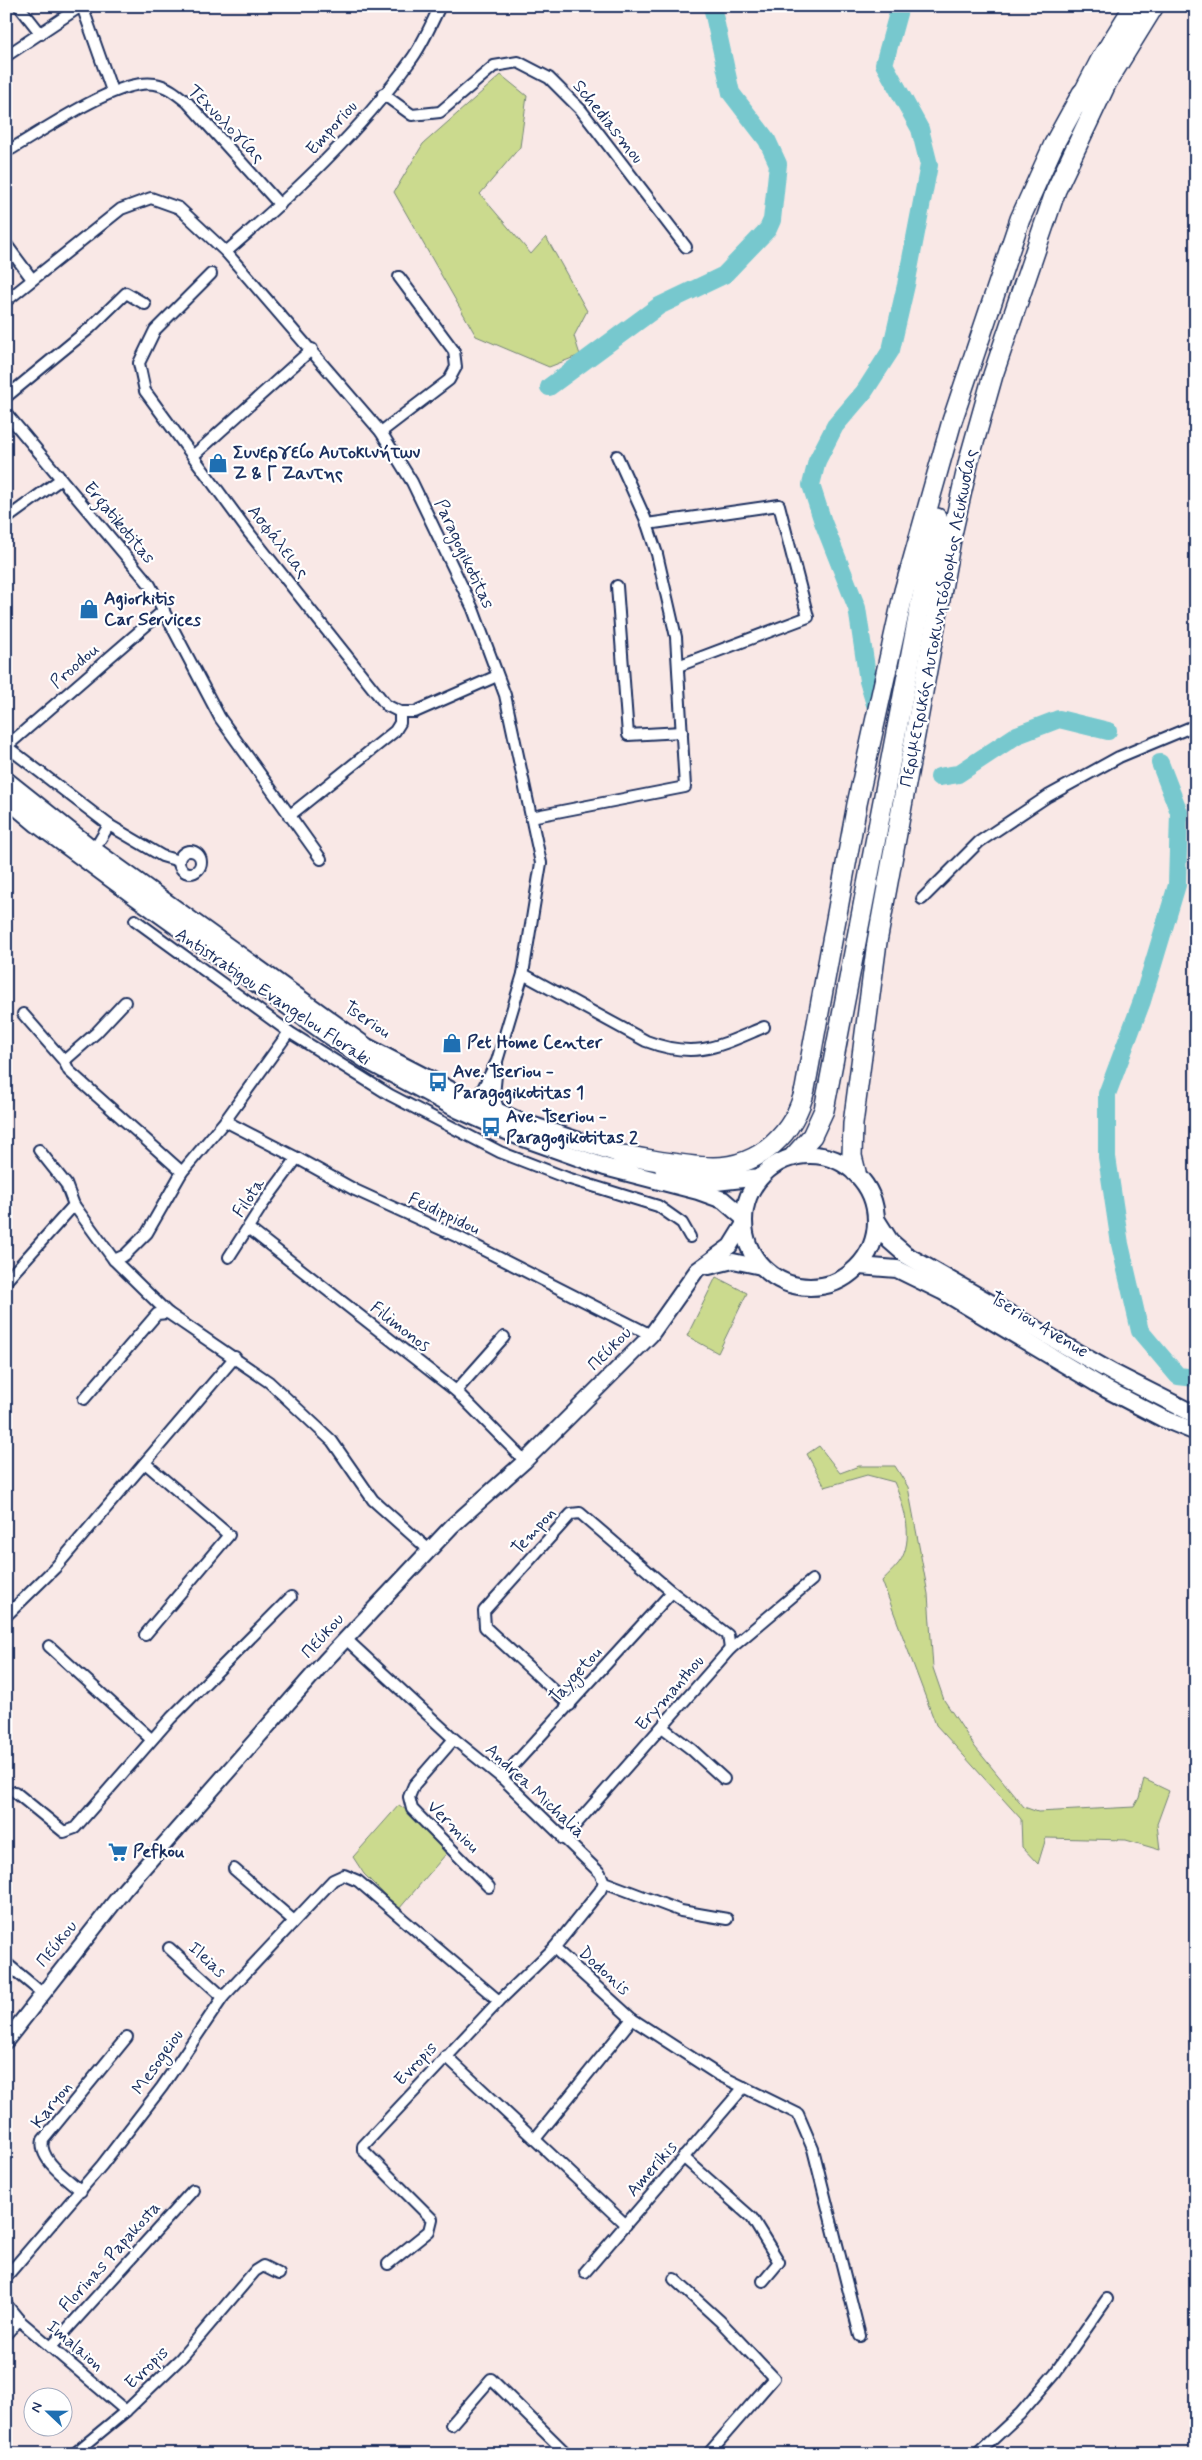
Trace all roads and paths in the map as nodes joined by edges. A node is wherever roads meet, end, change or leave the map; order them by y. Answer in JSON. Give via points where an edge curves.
{"nodes":[{"id":1,"x":20,"y":6,"type":"edge"},
{"id":2,"x":81,"y":6,"type":"edge"},
{"id":3,"x":440,"y":6,"type":"edge"},
{"id":4,"x":1134,"y":6,"type":"edge"},
{"id":5,"x":1154,"y":6,"type":"edge"},
{"id":6,"x":41,"y":34,"type":"junction"},
{"id":7,"x":6,"y":56,"type":"edge"},
{"id":8,"x":112,"y":91,"type":"junction"},
{"id":9,"x":384,"y":94,"type":"junction"},
{"id":10,"x":1090,"y":96,"type":"junction"},
{"id":11,"x":6,"y":152,"type":"edge"},
{"id":12,"x":280,"y":205,"type":"junction"},
{"id":13,"x":6,"y":244,"type":"edge"},
{"id":14,"x":686,"y":247,"type":"dead end"},
{"id":15,"x":226,"y":252,"type":"junction"},
{"id":16,"x":212,"y":274,"type":"dead end"},
{"id":17,"x":399,"y":277,"type":"dead end"},
{"id":18,"x":32,"y":279,"type":"junction"},
{"id":19,"x":6,"y":301,"type":"edge"},
{"id":20,"x":145,"y":304,"type":"dead end"},
{"id":21,"x":312,"y":350,"type":"junction"},
{"id":22,"x":6,"y":397,"type":"edge"},
{"id":23,"x":6,"y":413,"type":"edge"},
{"id":24,"x":18,"y":429,"type":"junction"},
{"id":25,"x":6,"y":432,"type":"edge"},
{"id":26,"x":381,"y":432,"type":"junction"},
{"id":27,"x":193,"y":456,"type":"junction"},
{"id":28,"x":617,"y":456,"type":"dead end"},
{"id":29,"x":61,"y":479,"type":"junction"},
{"id":30,"x":6,"y":519,"type":"edge"},
{"id":31,"x":647,"y":524,"type":"junction"},
{"id":32,"x":617,"y":586,"type":"dead end"},
{"id":33,"x":164,"y":610,"type":"junction"},
{"id":34,"x":678,"y":666,"type":"junction"},
{"id":35,"x":497,"y":676,"type":"junction"},
{"id":36,"x":400,"y":712,"type":"junction"},
{"id":37,"x":1196,"y":725,"type":"edge"},
{"id":38,"x":682,"y":732,"type":"junction"},
{"id":39,"x":6,"y":746,"type":"edge"},
{"id":40,"x":6,"y":780,"type":"edge"},
{"id":41,"x":6,"y":798,"type":"edge"},
{"id":42,"x":289,"y":816,"type":"junction"},
{"id":43,"x":531,"y":818,"type":"junction"},
{"id":44,"x":109,"y":825,"type":"junction"},
{"id":45,"x":94,"y":850,"type":"junction"},
{"id":46,"x":321,"y":859,"type":"dead end"},
{"id":47,"x":178,"y":860,"type":"dead end"},
{"id":48,"x":922,"y":899,"type":"dead end"},
{"id":49,"x":135,"y":920,"type":"dead end"},
{"id":50,"x":522,"y":974,"type":"junction"},
{"id":51,"x":125,"y":1002,"type":"dead end"},
{"id":52,"x":23,"y":1014,"type":"dead end"},
{"id":53,"x":764,"y":1027,"type":"dead end"},
{"id":54,"x":289,"y":1032,"type":"junction"},
{"id":55,"x":64,"y":1061,"type":"junction"},
{"id":56,"x":497,"y":1061,"type":"junction"},
{"id":57,"x":476,"y":1102,"type":"junction"},
{"id":58,"x":498,"y":1112,"type":"junction"},
{"id":59,"x":225,"y":1121,"type":"junction"},
{"id":60,"x":39,"y":1150,"type":"dead end"},
{"id":61,"x":621,"y":1155,"type":"junction"},
{"id":62,"x":794,"y":1156,"type":"junction"},
{"id":63,"x":297,"y":1158,"type":"junction"},
{"id":64,"x":182,"y":1172,"type":"junction"},
{"id":65,"x":856,"y":1172,"type":"junction"},
{"id":66,"x":760,"y":1178,"type":"junction"},
{"id":67,"x":74,"y":1205,"type":"junction"},
{"id":68,"x":876,"y":1219,"type":"junction"},
{"id":69,"x":743,"y":1222,"type":"junction"},
{"id":70,"x":248,"y":1228,"type":"junction"},
{"id":71,"x":690,"y":1237,"type":"dead end"},
{"id":72,"x":230,"y":1257,"type":"dead end"},
{"id":73,"x":114,"y":1260,"type":"junction"},
{"id":74,"x":859,"y":1266,"type":"junction"},
{"id":75,"x":761,"y":1267,"type":"junction"},
{"id":76,"x":690,"y":1279,"type":"junction"},
{"id":77,"x":6,"y":1281,"type":"edge"},
{"id":78,"x":168,"y":1313,"type":"junction"},
{"id":79,"x":651,"y":1335,"type":"junction"},
{"id":80,"x":504,"y":1337,"type":"dead end"},
{"id":81,"x":234,"y":1357,"type":"junction"},
{"id":82,"x":456,"y":1392,"type":"junction"},
{"id":83,"x":84,"y":1399,"type":"dead end"},
{"id":84,"x":1196,"y":1415,"type":"edge"},
{"id":85,"x":1196,"y":1432,"type":"edge"},
{"id":86,"x":525,"y":1461,"type":"junction"},
{"id":87,"x":145,"y":1463,"type":"junction"},
{"id":88,"x":429,"y":1550,"type":"junction"},
{"id":89,"x":812,"y":1580,"type":"dead end"},
{"id":90,"x":672,"y":1592,"type":"junction"},
{"id":91,"x":291,"y":1597,"type":"dead end"},
{"id":92,"x":6,"y":1616,"type":"edge"},
{"id":93,"x":145,"y":1635,"type":"dead end"},
{"id":94,"x":346,"y":1639,"type":"junction"},
{"id":95,"x":48,"y":1646,"type":"dead end"},
{"id":96,"x":730,"y":1649,"type":"junction"},
{"id":97,"x":570,"y":1705,"type":"junction"},
{"id":98,"x":662,"y":1727,"type":"junction"},
{"id":99,"x":151,"y":1739,"type":"junction"},
{"id":100,"x":454,"y":1739,"type":"junction"},
{"id":101,"x":502,"y":1778,"type":"junction"},
{"id":102,"x":724,"y":1779,"type":"dead end"},
{"id":103,"x":15,"y":1792,"type":"dead end"},
{"id":104,"x":563,"y":1839,"type":"junction"},
{"id":105,"x":234,"y":1869,"type":"dead end"},
{"id":106,"x":604,"y":1882,"type":"junction"},
{"id":107,"x":489,"y":1887,"type":"dead end"},
{"id":108,"x":727,"y":1919,"type":"dead end"},
{"id":109,"x":294,"y":1921,"type":"junction"},
{"id":110,"x":169,"y":1948,"type":"dead end"},
{"id":111,"x":554,"y":1948,"type":"junction"},
{"id":112,"x":6,"y":1963,"type":"edge"},
{"id":113,"x":42,"y":1993,"type":"junction"},
{"id":114,"x":223,"y":1997,"type":"junction"},
{"id":115,"x":499,"y":2002,"type":"junction"},
{"id":116,"x":632,"y":2019,"type":"junction"},
{"id":117,"x":127,"y":2037,"type":"dead end"},
{"id":118,"x":6,"y":2041,"type":"edge"},
{"id":119,"x":446,"y":2056,"type":"junction"},
{"id":120,"x":744,"y":2087,"type":"junction"},
{"id":121,"x":535,"y":2139,"type":"junction"},
{"id":122,"x":684,"y":2157,"type":"junction"},
{"id":123,"x":193,"y":2190,"type":"dead end"},
{"id":124,"x":81,"y":2191,"type":"junction"},
{"id":125,"x":626,"y":2225,"type":"junction"},
{"id":126,"x":388,"y":2264,"type":"dead end"},
{"id":127,"x":585,"y":2272,"type":"dead end"},
{"id":128,"x":279,"y":2274,"type":"dead end"},
{"id":129,"x":6,"y":2277,"type":"edge"},
{"id":130,"x":674,"y":2279,"type":"dead end"},
{"id":131,"x":763,"y":2281,"type":"dead end"},
{"id":132,"x":1107,"y":2299,"type":"dead end"},
{"id":133,"x":6,"y":2304,"type":"edge"},
{"id":134,"x":19,"y":2320,"type":"junction"},
{"id":135,"x":6,"y":2334,"type":"edge"},
{"id":136,"x":860,"y":2336,"type":"dead end"},
{"id":137,"x":51,"y":2346,"type":"junction"},
{"id":138,"x":126,"y":2411,"type":"junction"},
{"id":139,"x":450,"y":2425,"type":"dead end"},
{"id":140,"x":74,"y":2454,"type":"edge"},
{"id":141,"x":567,"y":2454,"type":"edge"},
{"id":142,"x":708,"y":2454,"type":"edge"},
{"id":143,"x":977,"y":2454,"type":"edge"}],
"edges":[{"from":1,"to":6,"type":"street"},
{"from":2,"to":6,"type":"street"},
{"from":2,"to":8,"type":"street"},
{"from":3,"to":9,"type":"street","name":"Emporiou","via":[[412,59]]},
{"from":4,"to":10,"type":"highway","name":"Περιμετρικός Αυτοκινητόδρομος Λευκωσίας"},
{"from":5,"to":10,"type":"highway","name":"Περιμετρικός Αυτοκινητόδρομος Λευκωσίας"},
{"from":6,"to":7,"type":"street"},
{"from":8,"to":11,"type":"street","name":"Τεχνολογίας"},
{"from":8,"to":12,"type":"street","name":"Τεχνολογίας","via":[[154,84],[170,90],[188,103]]},
{"from":9,"to":12,"type":"street","name":"Emporiou","via":[[346,140]]},
{"from":9,"to":14,"type":"street","name":"Schediasmou","via":[[412,115],[440,112],[494,66],[518,62],[549,78],[581,110]]},
{"from":10,"to":61,"type":"highway","via":[[1054,144],[1020,219],[952,421],[904,591],[857,804],[806,1089],[796,1117],[771,1147],[735,1164],[706,1167]]},
{"from":10,"to":62,"type":"highway","name":"Περιμετρικός Αυτοκινητόδρομος Λευκωσίας","via":[[1025,227],[967,401],[934,530],[824,1110],[812,1136]]},
{"from":10,"to":65,"type":"highway","name":"Περιμετρικός Αυτοκινητόδρομος Λευκωσίας","via":[[980,419],[952,534],[877,942],[853,1124],[852,1156]]},
{"from":12,"to":15,"type":"street","name":"Emporiou"},
{"from":13,"to":18,"type":"street"},
{"from":15,"to":18,"type":"street","name":"Paragogikotitas","via":[[179,208],[151,198],[121,209]]},
{"from":15,"to":21,"type":"street","name":"Paragogikotitas"},
{"from":16,"to":27,"type":"street","name":"Ασφάλειας","via":[[154,330],[139,363],[145,391]]},
{"from":17,"to":26,"type":"street","via":[[454,351],[456,367],[449,380]]},
{"from":18,"to":19,"type":"street","name":"Paragogikotitas"},
{"from":20,"to":22,"type":"street","via":[[126,294]]},
{"from":21,"to":26,"type":"street","name":"Paragogikotitas"},
{"from":21,"to":27,"type":"street"},
{"from":23,"to":24,"type":"street","name":"Ergatikotitas"},
{"from":24,"to":25,"type":"street"},
{"from":24,"to":29,"type":"street","name":"Ergatikotitas"},
{"from":26,"to":35,"type":"street","name":"Paragogikotitas","via":[[412,482],[473,608]]},
{"from":27,"to":36,"type":"street","name":"Ασφάλειας","via":[[250,534],[386,705]]},
{"from":28,"to":31,"type":"street"},
{"from":29,"to":30,"type":"street"},
{"from":29,"to":33,"type":"street","name":"Ergatikotitas","via":[[150,585]]},
{"from":31,"to":34,"type":"street","via":[[676,637]]},
{"from":31,"to":34,"type":"street","via":[[779,505],[808,617]]},
{"from":32,"to":38,"type":"street","via":[[628,735]]},
{"from":33,"to":39,"type":"street","name":"Proodou"},
{"from":33,"to":42,"type":"street","name":"Ergatikotitas","via":[[220,718]]},
{"from":34,"to":38,"type":"street"},
{"from":35,"to":36,"type":"street","via":[[415,712]]},
{"from":35,"to":43,"type":"street","name":"Paragogikotitas","via":[[505,695]]},
{"from":36,"to":42,"type":"street","via":[[400,723],[395,731]]},
{"from":37,"to":48,"type":"street","via":[[1119,757],[1048,796],[980,842]]},
{"from":38,"to":43,"type":"street","via":[[685,787]]},
{"from":39,"to":44,"type":"street"},
{"from":40,"to":45,"type":"main road","name":"Tseriou"},
{"from":41,"to":69,"type":"main road","name":"Tseriou","via":[[133,895],[366,1060],[459,1110],[518,1136],[605,1167],[723,1200]]},
{"from":42,"to":46,"type":"street","name":"Ergatikotitas"},
{"from":43,"to":50,"type":"street","name":"Paragogikotitas","via":[[541,864]]},
{"from":44,"to":45,"type":"street"},
{"from":44,"to":47,"type":"street","via":[[162,856]]},
{"from":45,"to":57,"type":"main road","name":"Tseriou","via":[[367,1046]]},
{"from":49,"to":54,"type":"street","name":"Antistratigou Evangelou Floraki"},
{"from":50,"to":53,"type":"street","via":[[664,1048],[689,1052],[717,1047]]},
{"from":50,"to":56,"type":"street","name":"Paragogikotitas"},
{"from":51,"to":55,"type":"street"},
{"from":52,"to":55,"type":"street"},
{"from":54,"to":59,"type":"street"},
{"from":54,"to":71,"type":"street","name":"Antistratigou Evangelou Floraki","via":[[390,1095],[500,1152],[567,1178],[658,1206],[682,1224]]},
{"from":55,"to":64,"type":"street","via":[[69,1071]]},
{"from":56,"to":57,"type":"street","name":"Paragogikotitas"},
{"from":56,"to":58,"type":"street","via":[[494,1096]]},
{"from":57,"to":58,"type":"main road","name":"Tseriou"},
{"from":58,"to":61,"type":"main road","name":"Tseriou"},
{"from":59,"to":63,"type":"street","name":"Feidippidou"},
{"from":59,"to":64,"type":"street"},
{"from":60,"to":67,"type":"street","via":[[66,1184]]},
{"from":61,"to":66,"type":"main road","name":"Tseriou","via":[[716,1182]]},
{"from":62,"to":65,"type":"main road","via":[[817,1154],[839,1160]]},
{"from":62,"to":66,"type":"main road","via":[[772,1165]]},
{"from":63,"to":70,"type":"street","name":"Filota"},
{"from":63,"to":79,"type":"street","name":"Feidippidou","via":[[355,1190],[460,1238]]},
{"from":64,"to":73,"type":"street","via":[[147,1233],[125,1255]]},
{"from":65,"to":68,"type":"main road","via":[[868,1189],[876,1208]]},
{"from":66,"to":69,"type":"main road","via":[[746,1202]]},
{"from":67,"to":73,"type":"street"},
{"from":67,"to":77,"type":"street"},
{"from":68,"to":74,"type":"main road","via":[[870,1249]]},
{"from":68,"to":84,"type":"main road","name":"Tseriou Avenue","via":[[890,1241],[906,1255],[1113,1373]]},
{"from":69,"to":75,"type":"main road","via":[[748,1248]]},
{"from":69,"to":76,"type":"main road","name":"Πεύκου","via":[[730,1246],[703,1264]]},
{"from":70,"to":72,"type":"street","name":"Filota"},
{"from":70,"to":82,"type":"street","name":"Filimonos"},
{"from":73,"to":78,"type":"street"},
{"from":74,"to":75,"type":"main road","via":[[836,1282],[823,1287],[802,1288],[780,1281]]},
{"from":74,"to":85,"type":"main road","name":"Tseriou Avenue","via":[[897,1269],[942,1291],[1106,1388]]},
{"from":75,"to":76,"type":"main road","name":"Πεύκου","via":[[726,1262],[703,1270]]},
{"from":76,"to":79,"type":"main road","name":"Πεύκου"},
{"from":78,"to":81,"type":"street"},
{"from":78,"to":83,"type":"street","via":[[157,1314]]},
{"from":79,"to":86,"type":"main road","name":"Πεύκου"},
{"from":80,"to":82,"type":"street"},
{"from":81,"to":87,"type":"street"},
{"from":81,"to":88,"type":"street","via":[[269,1382],[332,1441],[373,1500]]},
{"from":82,"to":86,"type":"street","name":"Filimonos"},
{"from":86,"to":88,"type":"main road","name":"Πεύκου"},
{"from":87,"to":92,"type":"street","via":[[55,1568]]},
{"from":87,"to":93,"type":"street","via":[[230,1535]]},
{"from":88,"to":94,"type":"main road","name":"Πεύκου"},
{"from":89,"to":96,"type":"street","name":"Erymanthou"},
{"from":90,"to":96,"type":"street","name":"Tempon","via":[[728,1635]]},
{"from":90,"to":97,"type":"street","name":"Taygetou"},
{"from":90,"to":97,"type":"street","name":"Tempon","via":[[580,1512],[565,1520],[484,1611],[486,1627]]},
{"from":91,"to":99,"type":"street"},
{"from":94,"to":100,"type":"street","name":"Andrea Michalia"},
{"from":94,"to":113,"type":"main road","name":"Πεύκου","via":[[175,1830]]},
{"from":95,"to":99,"type":"street"},
{"from":96,"to":98,"type":"street","name":"Erymanthou"},
{"from":97,"to":101,"type":"street","name":"Taygetou"},
{"from":98,"to":102,"type":"street"},
{"from":98,"to":104,"type":"street","name":"Erymanthou"},
{"from":99,"to":103,"type":"street","via":[[75,1828],[64,1832]]},
{"from":100,"to":101,"type":"street","name":"Andrea Michalia"},
{"from":100,"to":107,"type":"street","name":"Vermiou","via":[[414,1785],[410,1797],[412,1809]]},
{"from":101,"to":104,"type":"street","name":"Andrea Michalia"},
{"from":104,"to":106,"type":"street","name":"Andrea Michalia","via":[[600,1873]]},
{"from":105,"to":109,"type":"street"},
{"from":106,"to":108,"type":"street","via":[[681,1912]]},
{"from":106,"to":111,"type":"street","name":"Evropis"},
{"from":109,"to":114,"type":"street","name":"Mesogeiou"},
{"from":109,"to":115,"type":"street","name":"Mesogeiou","via":[[334,1880],[344,1875],[358,1881]]},
{"from":110,"to":114,"type":"street","name":"Ileias"},
{"from":111,"to":115,"type":"street","name":"Evropis"},
{"from":111,"to":116,"type":"street","name":"Dodonis"},
{"from":112,"to":113,"type":"street"},
{"from":113,"to":118,"type":"main road","name":"Πεύκου"},
{"from":114,"to":124,"type":"street","name":"Mesogeiou","via":[[162,2087]]},
{"from":115,"to":119,"type":"street","name":"Evropis"},
{"from":116,"to":120,"type":"street","name":"Dodonis","via":[[717,2074]]},
{"from":116,"to":121,"type":"street"},
{"from":117,"to":124,"type":"street","name":"Karyon","via":[[43,2140],[44,2153],[52,2164]]},
{"from":119,"to":121,"type":"street"},
{"from":119,"to":126,"type":"street","name":"Evropis","via":[[363,2146],[363,2150],[432,2218],[429,2231]]},
{"from":120,"to":122,"type":"street","name":"Amerikis"},
{"from":120,"to":136,"type":"street","name":"Dodonis","via":[[798,2114],[813,2149]]},
{"from":121,"to":125,"type":"street"},
{"from":122,"to":125,"type":"street","name":"Amerikis"},
{"from":122,"to":131,"type":"street","via":[[752,2218],[779,2262]]},
{"from":123,"to":137,"type":"street","name":"Florinas Papakosta"},
{"from":124,"to":129,"type":"street","name":"Mesogeiou"},
{"from":125,"to":127,"type":"street","name":"Amerikis"},
{"from":128,"to":138,"type":"street","name":"Evropis","via":[[263,2266],[255,2272],[181,2358]]},
{"from":130,"to":142,"type":"street","via":[[720,2321],[774,2378]]},
{"from":132,"to":143,"type":"street","via":[[1055,2373],[1020,2414]]},
{"from":133,"to":134,"type":"street","name":"Imalaion"},
{"from":134,"to":135,"type":"street"},
{"from":134,"to":137,"type":"street","name":"Imalaion"},
{"from":137,"to":138,"type":"street","name":"Imalaion"},
{"from":138,"to":140,"type":"street","name":"Evropis"},
{"from":139,"to":141,"type":"street","via":[[491,2380]]}]}
